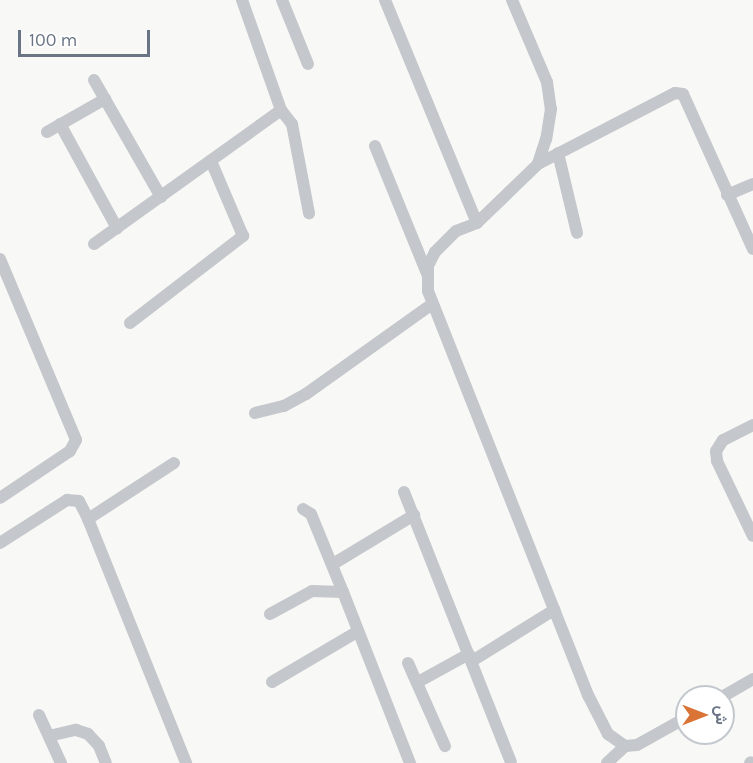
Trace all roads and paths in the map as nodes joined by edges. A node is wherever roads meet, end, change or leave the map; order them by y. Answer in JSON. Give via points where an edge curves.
{"nodes":[{"id":1,"x":242,"y":0,"type":"edge"},
{"id":2,"x":282,"y":0,"type":"edge"},
{"id":3,"x":385,"y":0,"type":"edge"},
{"id":4,"x":512,"y":0,"type":"edge"},
{"id":5,"x":308,"y":64,"type":"dead end"},
{"id":6,"x":94,"y":80,"type":"dead end"},
{"id":7,"x":105,"y":99,"type":"junction"},
{"id":8,"x":281,"y":110,"type":"junction"},
{"id":9,"x":60,"y":124,"type":"junction"},
{"id":10,"x":47,"y":132,"type":"dead end"},
{"id":11,"x":375,"y":146,"type":"dead end"},
{"id":12,"x":558,"y":153,"type":"junction"},
{"id":13,"x":211,"y":161,"type":"junction"},
{"id":14,"x":538,"y":164,"type":"junction"},
{"id":15,"x":753,"y":184,"type":"edge"},
{"id":16,"x":727,"y":195,"type":"junction"},
{"id":17,"x":161,"y":196,"type":"junction"},
{"id":18,"x":309,"y":213,"type":"dead end"},
{"id":19,"x":477,"y":223,"type":"junction"},
{"id":20,"x":117,"y":228,"type":"junction"},
{"id":21,"x":577,"y":233,"type":"dead end"},
{"id":22,"x":94,"y":244,"type":"dead end"},
{"id":23,"x":753,"y":249,"type":"edge"},
{"id":24,"x":0,"y":258,"type":"edge"},
{"id":25,"x":430,"y":279,"type":"junction"},
{"id":26,"x":431,"y":305,"type":"junction"},
{"id":27,"x":130,"y":323,"type":"dead end"},
{"id":28,"x":255,"y":412,"type":"dead end"},
{"id":29,"x":753,"y":425,"type":"edge"},
{"id":30,"x":174,"y":463,"type":"dead end"},
{"id":31,"x":404,"y":492,"type":"dead end"},
{"id":32,"x":0,"y":498,"type":"edge"},
{"id":33,"x":303,"y":509,"type":"dead end"},
{"id":34,"x":414,"y":515,"type":"junction"},
{"id":35,"x":88,"y":519,"type":"junction"},
{"id":36,"x":753,"y":536,"type":"edge"},
{"id":37,"x":0,"y":543,"type":"edge"},
{"id":38,"x":333,"y":564,"type":"junction"},
{"id":39,"x":343,"y":592,"type":"junction"},
{"id":40,"x":554,"y":610,"type":"junction"},
{"id":41,"x":270,"y":614,"type":"dead end"},
{"id":42,"x":357,"y":632,"type":"junction"},
{"id":43,"x":470,"y":658,"type":"junction"},
{"id":44,"x":408,"y":663,"type":"dead end"},
{"id":45,"x":753,"y":679,"type":"edge"},
{"id":46,"x":272,"y":682,"type":"dead end"},
{"id":47,"x":418,"y":682,"type":"junction"},
{"id":48,"x":735,"y":689,"type":"edge"},
{"id":49,"x":39,"y":715,"type":"dead end"},
{"id":50,"x":675,"y":724,"type":"edge"},
{"id":51,"x":49,"y":736,"type":"junction"},
{"id":52,"x":444,"y":746,"type":"dead end"},
{"id":53,"x":625,"y":746,"type":"junction"},
{"id":54,"x":512,"y":762,"type":"edge"},
{"id":55,"x":613,"y":762,"type":"edge"},
{"id":56,"x":61,"y":763,"type":"edge"},
{"id":57,"x":106,"y":763,"type":"edge"},
{"id":58,"x":186,"y":763,"type":"edge"},
{"id":59,"x":410,"y":763,"type":"edge"}],
"edges":[{"from":1,"to":8,"type":"street"},
{"from":2,"to":5,"type":"street"},
{"from":3,"to":19,"type":"street"},
{"from":4,"to":14,"type":"street","via":[[548,82],[551,108]]},
{"from":6,"to":7,"type":"street"},
{"from":7,"to":9,"type":"street"},
{"from":7,"to":17,"type":"street"},
{"from":8,"to":13,"type":"street"},
{"from":8,"to":18,"type":"street","via":[[292,124]]},
{"from":9,"to":10,"type":"street"},
{"from":9,"to":20,"type":"street"},
{"from":11,"to":25,"type":"street"},
{"from":12,"to":14,"type":"street"},
{"from":12,"to":16,"type":"street","via":[[679,92],[685,96]]},
{"from":12,"to":21,"type":"street"},
{"from":13,"to":17,"type":"street"},
{"from":13,"to":27,"type":"street","via":[[243,236]]},
{"from":14,"to":19,"type":"street"},
{"from":15,"to":16,"type":"street"},
{"from":16,"to":23,"type":"street"},
{"from":17,"to":20,"type":"street"},
{"from":19,"to":25,"type":"street","via":[[456,231],[439,246],[428,266]]},
{"from":20,"to":22,"type":"street"},
{"from":24,"to":32,"type":"street","via":[[76,440],[70,451]]},
{"from":25,"to":26,"type":"street"},
{"from":26,"to":28,"type":"street","via":[[306,394],[284,406]]},
{"from":26,"to":40,"type":"street"},
{"from":29,"to":36,"type":"street","via":[[723,440],[716,451],[717,461]]},
{"from":30,"to":35,"type":"street"},
{"from":31,"to":34,"type":"street"},
{"from":33,"to":38,"type":"street","via":[[311,514]]},
{"from":34,"to":38,"type":"street"},
{"from":34,"to":43,"type":"street"},
{"from":35,"to":37,"type":"street","via":[[79,501],[67,500]]},
{"from":35,"to":58,"type":"street"},
{"from":38,"to":39,"type":"street"},
{"from":39,"to":41,"type":"street","via":[[312,591]]},
{"from":39,"to":42,"type":"street"},
{"from":40,"to":43,"type":"street"},
{"from":40,"to":53,"type":"street","via":[[608,734]]},
{"from":42,"to":46,"type":"street"},
{"from":42,"to":59,"type":"street"},
{"from":43,"to":47,"type":"street"},
{"from":43,"to":54,"type":"street"},
{"from":44,"to":47,"type":"street"},
{"from":45,"to":48,"type":"street"},
{"from":47,"to":52,"type":"street"},
{"from":49,"to":51,"type":"street"},
{"from":50,"to":53,"type":"street","via":[[638,745]]},
{"from":51,"to":56,"type":"street"},
{"from":51,"to":57,"type":"street","via":[[76,730],[88,734],[99,746]]},
{"from":53,"to":55,"type":"street"}]}
